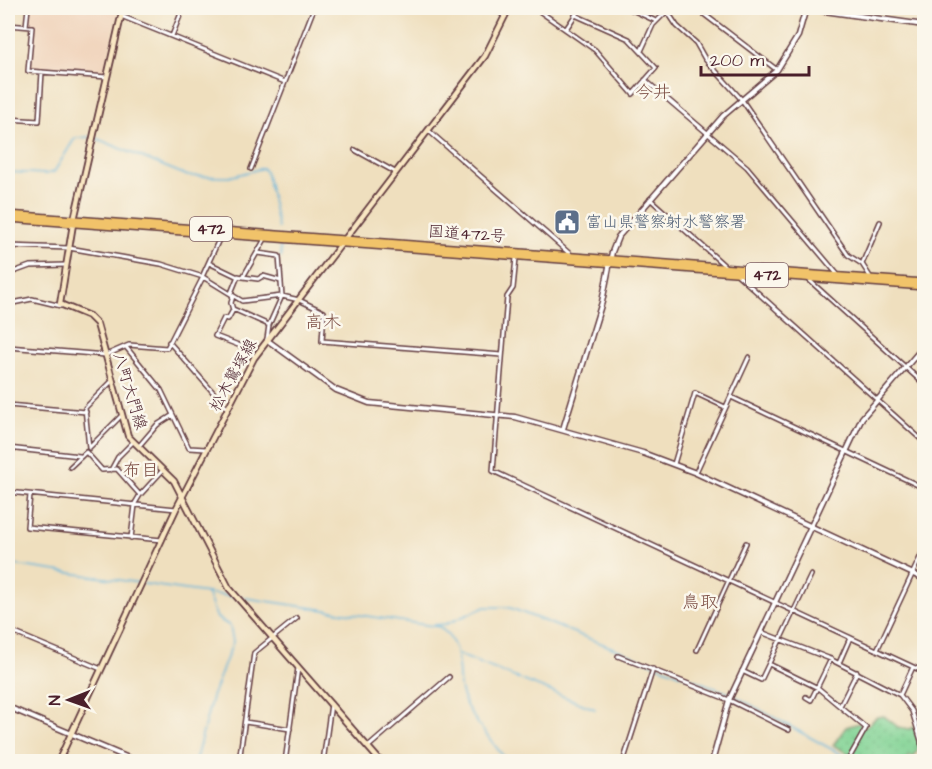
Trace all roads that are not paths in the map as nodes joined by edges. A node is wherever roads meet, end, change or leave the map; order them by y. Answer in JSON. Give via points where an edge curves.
{"nodes":[{"id":1,"x":28,"y":8,"type":"edge"},
{"id":2,"x":123,"y":8,"type":"edge"},
{"id":3,"x":183,"y":8,"type":"edge"},
{"id":4,"x":314,"y":8,"type":"edge"},
{"id":5,"x":495,"y":8,"type":"edge"},
{"id":6,"x":508,"y":8,"type":"edge"},
{"id":7,"x":534,"y":8,"type":"edge"},
{"id":8,"x":580,"y":8,"type":"edge"},
{"id":9,"x":628,"y":8,"type":"edge"},
{"id":10,"x":696,"y":8,"type":"edge"},
{"id":11,"x":805,"y":8,"type":"edge"},
{"id":12,"x":851,"y":8,"type":"edge"},
{"id":13,"x":667,"y":9,"type":"edge"},
{"id":14,"x":575,"y":15,"type":"junction"},
{"id":15,"x":850,"y":15,"type":"junction"},
{"id":16,"x":121,"y":16,"type":"junction"},
{"id":17,"x":505,"y":17,"type":"junction"},
{"id":18,"x":657,"y":21,"type":"junction"},
{"id":19,"x":8,"y":25,"type":"edge"},
{"id":20,"x":924,"y":25,"type":"edge"},
{"id":21,"x":26,"y":26,"type":"junction"},
{"id":22,"x":566,"y":29,"type":"junction"},
{"id":23,"x":172,"y":36,"type":"junction"},
{"id":24,"x":641,"y":51,"type":"junction"},
{"id":25,"x":777,"y":70,"type":"junction"},
{"id":26,"x":42,"y":72,"type":"junction"},
{"id":27,"x":107,"y":77,"type":"junction"},
{"id":28,"x":645,"y":80,"type":"junction"},
{"id":29,"x":285,"y":82,"type":"junction"},
{"id":30,"x":742,"y":100,"type":"junction"},
{"id":31,"x":8,"y":119,"type":"edge"},
{"id":32,"x":429,"y":131,"type":"junction"},
{"id":33,"x":708,"y":133,"type":"junction"},
{"id":34,"x":355,"y":150,"type":"dead end"},
{"id":35,"x":251,"y":169,"type":"dead end"},
{"id":36,"x":397,"y":173,"type":"junction"},
{"id":37,"x":650,"y":199,"type":"junction"},
{"id":38,"x":8,"y":213,"type":"edge"},
{"id":39,"x":8,"y":219,"type":"edge"},
{"id":40,"x":74,"y":221,"type":"junction"},
{"id":41,"x":880,"y":222,"type":"dead end"},
{"id":42,"x":221,"y":234,"type":"junction"},
{"id":43,"x":266,"y":238,"type":"junction"},
{"id":44,"x":345,"y":241,"type":"junction"},
{"id":45,"x":8,"y":246,"type":"edge"},
{"id":46,"x":69,"y":248,"type":"junction"},
{"id":47,"x":258,"y":253,"type":"junction"},
{"id":48,"x":516,"y":256,"type":"junction"},
{"id":49,"x":570,"y":256,"type":"junction"},
{"id":50,"x":610,"y":261,"type":"junction"},
{"id":51,"x":209,"y":263,"type":"junction"},
{"id":52,"x":862,"y":264,"type":"junction"},
{"id":53,"x":66,"y":265,"type":"junction"},
{"id":54,"x":727,"y":267,"type":"junction"},
{"id":55,"x":736,"y":272,"type":"junction"},
{"id":56,"x":8,"y":274,"type":"edge"},
{"id":57,"x":838,"y":275,"type":"junction"},
{"id":58,"x":203,"y":277,"type":"junction"},
{"id":59,"x":238,"y":277,"type":"junction"},
{"id":60,"x":243,"y":277,"type":"junction"},
{"id":61,"x":807,"y":278,"type":"junction"},
{"id":62,"x":871,"y":278,"type":"junction"},
{"id":63,"x":281,"y":280,"type":"junction"},
{"id":64,"x":924,"y":282,"type":"edge"},
{"id":65,"x":924,"y":287,"type":"edge"},
{"id":66,"x":232,"y":294,"type":"junction"},
{"id":67,"x":282,"y":296,"type":"junction"},
{"id":68,"x":299,"y":300,"type":"junction"},
{"id":69,"x":8,"y":304,"type":"edge"},
{"id":70,"x":61,"y":306,"type":"junction"},
{"id":71,"x":233,"y":309,"type":"junction"},
{"id":72,"x":269,"y":325,"type":"junction"},
{"id":73,"x":267,"y":339,"type":"junction"},
{"id":74,"x":169,"y":342,"type":"junction"},
{"id":75,"x":924,"y":346,"type":"edge"},
{"id":76,"x":8,"y":347,"type":"edge"},
{"id":77,"x":126,"y":347,"type":"junction"},
{"id":78,"x":106,"y":355,"type":"junction"},
{"id":79,"x":503,"y":355,"type":"junction"},
{"id":80,"x":255,"y":357,"type":"junction"},
{"id":81,"x":749,"y":357,"type":"dead end"},
{"id":82,"x":906,"y":367,"type":"junction"},
{"id":83,"x":113,"y":380,"type":"junction"},
{"id":84,"x":924,"y":384,"type":"edge"},
{"id":85,"x":731,"y":397,"type":"junction"},
{"id":86,"x":876,"y":399,"type":"junction"},
{"id":87,"x":8,"y":405,"type":"edge"},
{"id":88,"x":725,"y":407,"type":"junction"},
{"id":89,"x":228,"y":408,"type":"junction"},
{"id":90,"x":86,"y":412,"type":"junction"},
{"id":91,"x":498,"y":414,"type":"junction"},
{"id":92,"x":122,"y":415,"type":"junction"},
{"id":93,"x":173,"y":415,"type":"junction"},
{"id":94,"x":563,"y":429,"type":"junction"},
{"id":95,"x":134,"y":441,"type":"junction"},
{"id":96,"x":924,"y":442,"type":"edge"},
{"id":97,"x":139,"y":446,"type":"junction"},
{"id":98,"x":8,"y":448,"type":"edge"},
{"id":99,"x":90,"y":448,"type":"junction"},
{"id":100,"x":208,"y":449,"type":"junction"},
{"id":101,"x":846,"y":451,"type":"junction"},
{"id":102,"x":86,"y":452,"type":"junction"},
{"id":103,"x":81,"y":456,"type":"junction"},
{"id":104,"x":674,"y":464,"type":"junction"},
{"id":105,"x":70,"y":468,"type":"dead end"},
{"id":106,"x":164,"y":469,"type":"junction"},
{"id":107,"x":111,"y":470,"type":"junction"},
{"id":108,"x":696,"y":473,"type":"junction"},
{"id":109,"x":924,"y":488,"type":"edge"},
{"id":110,"x":8,"y":492,"type":"edge"},
{"id":111,"x":30,"y":495,"type":"junction"},
{"id":112,"x":140,"y":495,"type":"junction"},
{"id":113,"x":183,"y":498,"type":"junction"},
{"id":114,"x":134,"y":505,"type":"junction"},
{"id":115,"x":176,"y":509,"type":"junction"},
{"id":116,"x":811,"y":525,"type":"junction"},
{"id":117,"x":131,"y":538,"type":"junction"},
{"id":118,"x":162,"y":540,"type":"junction"},
{"id":119,"x":746,"y":543,"type":"dead end"},
{"id":120,"x":924,"y":549,"type":"edge"},
{"id":121,"x":913,"y":573,"type":"junction"},
{"id":122,"x":811,"y":575,"type":"dead end"},
{"id":123,"x":924,"y":579,"type":"edge"},
{"id":124,"x":729,"y":580,"type":"junction"},
{"id":125,"x":775,"y":602,"type":"junction"},
{"id":126,"x":794,"y":611,"type":"junction"},
{"id":127,"x":297,"y":618,"type":"dead end"},
{"id":128,"x":8,"y":630,"type":"edge"},
{"id":129,"x":761,"y":632,"type":"junction"},
{"id":130,"x":851,"y":637,"type":"junction"},
{"id":131,"x":273,"y":638,"type":"junction"},
{"id":132,"x":780,"y":641,"type":"junction"},
{"id":133,"x":697,"y":650,"type":"dead end"},
{"id":134,"x":877,"y":650,"type":"junction"},
{"id":135,"x":618,"y":656,"type":"dead end"},
{"id":136,"x":831,"y":659,"type":"junction"},
{"id":137,"x":838,"y":663,"type":"junction"},
{"id":138,"x":769,"y":664,"type":"junction"},
{"id":139,"x":298,"y":666,"type":"junction"},
{"id":140,"x":913,"y":666,"type":"junction"},
{"id":141,"x":101,"y":669,"type":"junction"},
{"id":142,"x":653,"y":669,"type":"junction"},
{"id":143,"x":742,"y":671,"type":"junction"},
{"id":144,"x":857,"y":672,"type":"junction"},
{"id":145,"x":924,"y":672,"type":"edge"},
{"id":146,"x":449,"y":677,"type":"dead end"},
{"id":147,"x":818,"y":688,"type":"junction"},
{"id":148,"x":900,"y":695,"type":"junction"},
{"id":149,"x":806,"y":697,"type":"dead end"},
{"id":150,"x":729,"y":700,"type":"junction"},
{"id":151,"x":331,"y":704,"type":"junction"},
{"id":152,"x":841,"y":704,"type":"junction"},
{"id":153,"x":8,"y":707,"type":"edge"},
{"id":154,"x":245,"y":722,"type":"junction"},
{"id":155,"x":290,"y":729,"type":"junction"},
{"id":156,"x":789,"y":730,"type":"dead end"},
{"id":157,"x":71,"y":734,"type":"junction"},
{"id":158,"x":923,"y":746,"type":"edge"},
{"id":159,"x":368,"y":747,"type":"junction"},
{"id":160,"x":58,"y":762,"type":"edge"},
{"id":161,"x":138,"y":762,"type":"edge"},
{"id":162,"x":239,"y":762,"type":"edge"},
{"id":163,"x":285,"y":762,"type":"edge"},
{"id":164,"x":324,"y":762,"type":"edge"},
{"id":165,"x":381,"y":762,"type":"edge"},
{"id":166,"x":623,"y":762,"type":"edge"},
{"id":167,"x":712,"y":762,"type":"edge"},
{"id":168,"x":847,"y":762,"type":"edge"}],
"edges":[{"from":1,"to":21,"type":"street"},
{"from":2,"to":16,"type":"main road"},
{"from":3,"to":23,"type":"street"},
{"from":4,"to":29,"type":"street"},
{"from":5,"to":17,"type":"street"},
{"from":6,"to":17,"type":"main road","name":"松木鷲塚線"},
{"from":7,"to":22,"type":"street"},
{"from":8,"to":14,"type":"street"},
{"from":9,"to":18,"type":"street"},
{"from":10,"to":25,"type":"street"},
{"from":11,"to":15,"type":"street"},
{"from":11,"to":25,"type":"street","via":[[798,36]]},
{"from":12,"to":15,"type":"street"},
{"from":13,"to":18,"type":"street"},
{"from":13,"to":30,"type":"street","via":[[677,26],[696,43],[705,59]]},
{"from":14,"to":22,"type":"street"},
{"from":14,"to":24,"type":"street","via":[[629,39]]},
{"from":15,"to":20,"type":"street"},
{"from":16,"to":23,"type":"street"},
{"from":16,"to":27,"type":"main road"},
{"from":17,"to":32,"type":"main road","name":"松木鷲塚線","via":[[485,56]]},
{"from":18,"to":24,"type":"street"},
{"from":19,"to":21,"type":"street"},
{"from":21,"to":26,"type":"street","via":[[32,27],[28,71]]},
{"from":22,"to":28,"type":"street","via":[[595,50],[633,94]]},
{"from":23,"to":29,"type":"street"},
{"from":24,"to":28,"type":"street","via":[[656,68]]},
{"from":25,"to":30,"type":"street"},
{"from":26,"to":27,"type":"street"},
{"from":26,"to":31,"type":"street","via":[[39,121]]},
{"from":27,"to":40,"type":"main road"},
{"from":28,"to":33,"type":"street"},
{"from":29,"to":35,"type":"street"},
{"from":30,"to":33,"type":"street"},
{"from":30,"to":52,"type":"street","via":[[848,255]]},
{"from":32,"to":36,"type":"main road","name":"松木鷲塚線"},
{"from":32,"to":49,"type":"street"},
{"from":33,"to":37,"type":"street"},
{"from":33,"to":57,"type":"street","via":[[747,167]]},
{"from":34,"to":36,"type":"street"},
{"from":36,"to":44,"type":"main road","name":"松木鷲塚線"},
{"from":37,"to":50,"type":"street","via":[[618,237]]},
{"from":37,"to":54,"type":"street"},
{"from":38,"to":40,"type":"highway","name":"国道472号","number":"472"},
{"from":39,"to":40,"type":"highway","name":"国道472号","number":"472"},
{"from":40,"to":42,"type":"highway","name":"国道472号","number":"472"},
{"from":40,"to":44,"type":"highway","name":"国道472号","number":"472"},
{"from":40,"to":46,"type":"main road"},
{"from":41,"to":52,"type":"street"},
{"from":42,"to":43,"type":"highway","name":"国道472号","number":"472"},
{"from":42,"to":51,"type":"street"},
{"from":43,"to":44,"type":"highway","name":"国道472号","number":"472"},
{"from":43,"to":47,"type":"street"},
{"from":44,"to":48,"type":"highway","name":"国道472号","number":"472"},
{"from":44,"to":49,"type":"highway","name":"国道472号","number":"472"},
{"from":44,"to":68,"type":"main road","name":"松木鷲塚線"},
{"from":45,"to":46,"type":"street"},
{"from":46,"to":53,"type":"main road"},
{"from":46,"to":58,"type":"street","via":[[161,264]]},
{"from":47,"to":60,"type":"street"},
{"from":47,"to":63,"type":"street","via":[[279,256]]},
{"from":48,"to":50,"type":"highway","name":"国道472号","number":"472"},
{"from":48,"to":79,"type":"street","via":[[513,288],[507,297]]},
{"from":49,"to":50,"type":"highway","name":"国道472号","number":"472"},
{"from":50,"to":54,"type":"highway","name":"国道472号","number":"472"},
{"from":50,"to":55,"type":"highway","name":"国道472号","number":"472"},
{"from":50,"to":94,"type":"street","via":[[602,302]]},
{"from":51,"to":58,"type":"street"},
{"from":51,"to":59,"type":"street"},
{"from":52,"to":62,"type":"street"},
{"from":53,"to":56,"type":"street","via":[[30,266]]},
{"from":53,"to":70,"type":"main road"},
{"from":54,"to":57,"type":"highway","name":"国道472号","number":"472"},
{"from":55,"to":61,"type":"highway","name":"国道472号","number":"472"},
{"from":55,"to":86,"type":"street"},
{"from":57,"to":62,"type":"highway","name":"国道472号","number":"472"},
{"from":58,"to":66,"type":"street"},
{"from":58,"to":74,"type":"street"},
{"from":59,"to":60,"type":"street"},
{"from":59,"to":66,"type":"street"},
{"from":60,"to":63,"type":"street"},
{"from":61,"to":65,"type":"highway","name":"国道472号","number":"472"},
{"from":61,"to":82,"type":"street"},
{"from":62,"to":64,"type":"highway","name":"国道472号","number":"472"},
{"from":63,"to":67,"type":"street"},
{"from":66,"to":67,"type":"street","via":[[249,302]]},
{"from":66,"to":71,"type":"street"},
{"from":67,"to":68,"type":"street"},
{"from":67,"to":72,"type":"street"},
{"from":68,"to":73,"type":"main road","name":"松木鷲塚線"},
{"from":68,"to":79,"type":"street","via":[[324,312],[322,341]]},
{"from":69,"to":70,"type":"street","via":[[32,299]]},
{"from":70,"to":78,"type":"main road","name":"八町大門線","via":[[93,319],[101,332]]},
{"from":71,"to":72,"type":"street"},
{"from":71,"to":80,"type":"street","via":[[215,336],[246,348]]},
{"from":72,"to":73,"type":"street"},
{"from":73,"to":80,"type":"main road","name":"松木鷲塚線"},
{"from":73,"to":91,"type":"street","via":[[350,397],[369,403]]},
{"from":74,"to":77,"type":"street","via":[[167,348]]},
{"from":74,"to":89,"type":"street"},
{"from":75,"to":82,"type":"street"},
{"from":76,"to":78,"type":"street"},
{"from":77,"to":78,"type":"street"},
{"from":77,"to":93,"type":"street","via":[[161,390]]},
{"from":78,"to":83,"type":"main road","name":"八町大門線"},
{"from":79,"to":91,"type":"street"},
{"from":80,"to":89,"type":"main road","name":"松木鷲塚線"},
{"from":81,"to":85,"type":"street"},
{"from":82,"to":84,"type":"street"},
{"from":82,"to":86,"type":"street"},
{"from":83,"to":90,"type":"street","via":[[85,408]]},
{"from":83,"to":92,"type":"main road","name":"八町大門線"},
{"from":85,"to":88,"type":"street"},
{"from":85,"to":101,"type":"street"},
{"from":86,"to":96,"type":"street"},
{"from":86,"to":101,"type":"street"},
{"from":87,"to":90,"type":"street"},
{"from":88,"to":104,"type":"street","via":[[695,393]]},
{"from":88,"to":108,"type":"street"},
{"from":89,"to":100,"type":"main road","name":"松木鷲塚線"},
{"from":90,"to":99,"type":"street"},
{"from":91,"to":94,"type":"street"},
{"from":91,"to":124,"type":"street","via":[[493,471]]},
{"from":92,"to":95,"type":"main road","name":"八町大門線"},
{"from":92,"to":99,"type":"street"},
{"from":93,"to":97,"type":"street","via":[[157,425]]},
{"from":93,"to":100,"type":"street","via":[[189,448]]},
{"from":94,"to":104,"type":"street"},
{"from":95,"to":97,"type":"main road","name":"八町大門線"},
{"from":95,"to":107,"type":"street"},
{"from":97,"to":106,"type":"main road","name":"八町大門線"},
{"from":98,"to":103,"type":"street"},
{"from":99,"to":102,"type":"street"},
{"from":100,"to":113,"type":"main road","name":"松木鷲塚線"},
{"from":101,"to":109,"type":"street"},
{"from":101,"to":116,"type":"street"},
{"from":102,"to":103,"type":"street"},
{"from":102,"to":107,"type":"street","via":[[102,470]]},
{"from":103,"to":105,"type":"street"},
{"from":104,"to":108,"type":"street"},
{"from":106,"to":112,"type":"street"},
{"from":106,"to":113,"type":"main road","name":"八町大門線"},
{"from":107,"to":112,"type":"street","via":[[117,469]]},
{"from":108,"to":116,"type":"street"},
{"from":110,"to":111,"type":"street"},
{"from":111,"to":114,"type":"street"},
{"from":111,"to":117,"type":"street","via":[[27,527]]},
{"from":112,"to":114,"type":"street"},
{"from":113,"to":115,"type":"main road","name":"松木鷲塚線"},
{"from":113,"to":131,"type":"main road","name":"八町大門線","via":[[229,588]]},
{"from":114,"to":115,"type":"street"},
{"from":114,"to":117,"type":"street"},
{"from":115,"to":118,"type":"main road","name":"松木鷲塚線"},
{"from":116,"to":121,"type":"street"},
{"from":116,"to":125,"type":"street"},
{"from":117,"to":118,"type":"street"},
{"from":118,"to":141,"type":"main road","name":"松木鷲塚線"},
{"from":119,"to":124,"type":"street"},
{"from":120,"to":121,"type":"street"},
{"from":121,"to":123,"type":"street"},
{"from":121,"to":134,"type":"street"},
{"from":122,"to":126,"type":"street"},
{"from":124,"to":125,"type":"street"},
{"from":124,"to":133,"type":"street"},
{"from":125,"to":126,"type":"street"},
{"from":125,"to":129,"type":"street"},
{"from":126,"to":130,"type":"street"},
{"from":126,"to":132,"type":"street"},
{"from":127,"to":131,"type":"street"},
{"from":128,"to":141,"type":"street"},
{"from":129,"to":132,"type":"street"},
{"from":129,"to":143,"type":"street"},
{"from":130,"to":134,"type":"street"},
{"from":130,"to":137,"type":"street"},
{"from":131,"to":139,"type":"main road","name":"八町大門線"},
{"from":131,"to":154,"type":"street","via":[[254,653]]},
{"from":132,"to":136,"type":"street"},
{"from":132,"to":138,"type":"street"},
{"from":134,"to":140,"type":"street"},
{"from":135,"to":142,"type":"street"},
{"from":136,"to":137,"type":"street"},
{"from":136,"to":147,"type":"street"},
{"from":137,"to":144,"type":"street"},
{"from":138,"to":143,"type":"street","via":[[761,680]]},
{"from":138,"to":147,"type":"street"},
{"from":139,"to":151,"type":"main road","name":"八町大門線"},
{"from":139,"to":155,"type":"street"},
{"from":140,"to":145,"type":"street"},
{"from":140,"to":148,"type":"street"},
{"from":141,"to":157,"type":"main road","name":"松木鷲塚線"},
{"from":142,"to":150,"type":"street"},
{"from":142,"to":166,"type":"street"},
{"from":143,"to":150,"type":"street"},
{"from":144,"to":148,"type":"street"},
{"from":144,"to":152,"type":"street"},
{"from":146,"to":159,"type":"street"},
{"from":147,"to":149,"type":"street","via":[[811,700]]},
{"from":147,"to":152,"type":"street"},
{"from":148,"to":158,"type":"street","via":[[912,711]]},
{"from":150,"to":156,"type":"street"},
{"from":150,"to":167,"type":"street"},
{"from":151,"to":159,"type":"main road","name":"八町大門線"},
{"from":151,"to":164,"type":"street"},
{"from":152,"to":168,"type":"street","via":[[866,728]]},
{"from":153,"to":157,"type":"street"},
{"from":154,"to":155,"type":"street"},
{"from":154,"to":162,"type":"street"},
{"from":155,"to":163,"type":"street"},
{"from":157,"to":160,"type":"main road","name":"松木鷲塚線"},
{"from":157,"to":161,"type":"street"},
{"from":159,"to":165,"type":"main road","name":"八町大門線"}]}
